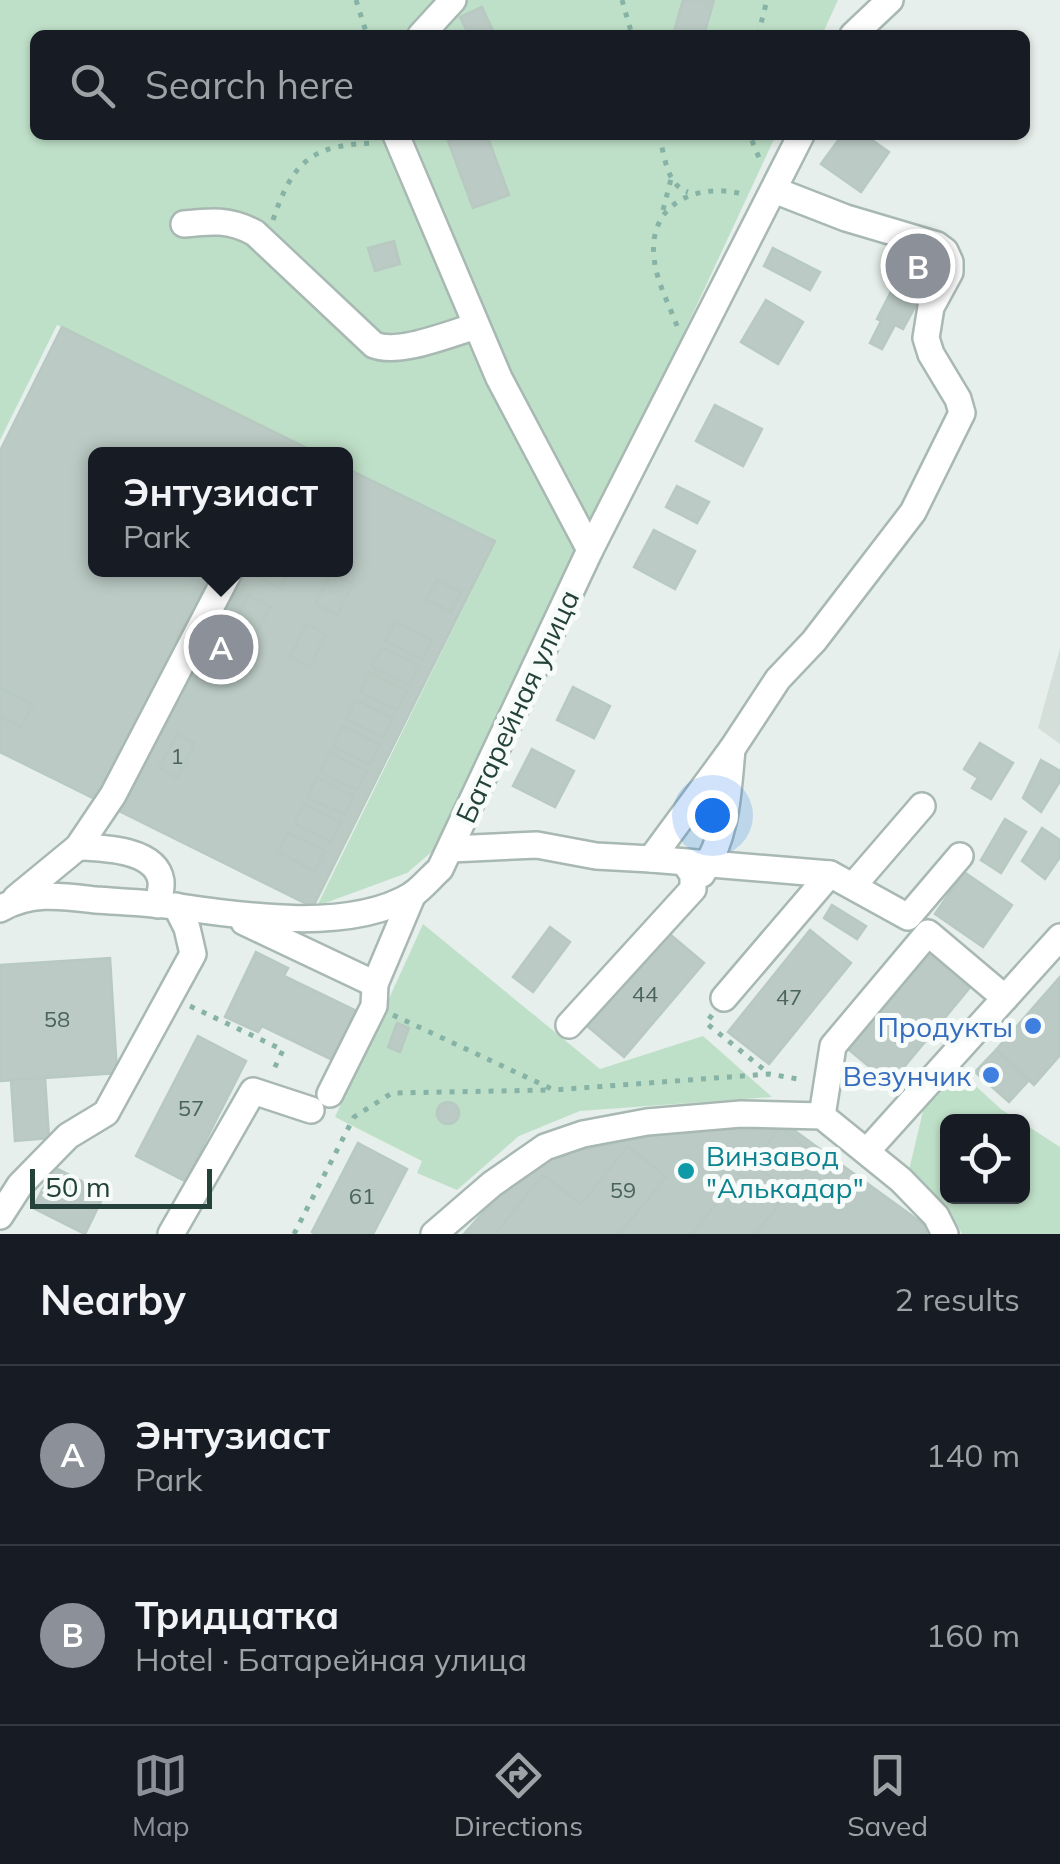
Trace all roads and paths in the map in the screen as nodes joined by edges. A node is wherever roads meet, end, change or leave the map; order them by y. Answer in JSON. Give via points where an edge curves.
{"nodes":[{"id":1,"x":356,"y":0,"type":"edge"},
{"id":2,"x":453,"y":0,"type":"edge"},
{"id":3,"x":622,"y":0,"type":"edge"},
{"id":4,"x":767,"y":0,"type":"edge"},
{"id":5,"x":866,"y":0,"type":"edge"},
{"id":6,"x":890,"y":0,"type":"edge"},
{"id":7,"x":365,"y":30,"type":"edge"},
{"id":8,"x":425,"y":30,"type":"edge"},
{"id":9,"x":631,"y":30,"type":"edge"},
{"id":10,"x":759,"y":30,"type":"edge"},
{"id":11,"x":853,"y":30,"type":"edge"},
{"id":12,"x":857,"y":30,"type":"edge"},
{"id":13,"x":398,"y":140,"type":"edge"},
{"id":14,"x":660,"y":140,"type":"edge"},
{"id":15,"x":798,"y":140,"type":"edge"},
{"id":16,"x":671,"y":179,"type":"junction"},
{"id":17,"x":691,"y":192,"type":"junction"},
{"id":18,"x":770,"y":197,"type":"junction"},
{"id":19,"x":662,"y":214,"type":"junction"},
{"id":20,"x":184,"y":224,"type":"dead end"},
{"id":21,"x":265,"y":242,"type":"junction"},
{"id":22,"x":476,"y":326,"type":"junction"},
{"id":23,"x":688,"y":358,"type":"junction"},
{"id":24,"x":590,"y":550,"type":"junction"},
{"id":25,"x":226,"y":577,"type":"edge"},
{"id":26,"x":732,"y":749,"type":"junction"},
{"id":27,"x":922,"y":806,"type":"dead end"},
{"id":28,"x":78,"y":847,"type":"junction"},
{"id":29,"x":451,"y":848,"type":"junction"},
{"id":30,"x":960,"y":856,"type":"dead end"},
{"id":31,"x":651,"y":859,"type":"junction"},
{"id":32,"x":696,"y":863,"type":"junction"},
{"id":33,"x":842,"y":880,"type":"junction"},
{"id":34,"x":6,"y":905,"type":"edge"},
{"id":35,"x":168,"y":906,"type":"junction"},
{"id":36,"x":231,"y":916,"type":"junction"},
{"id":37,"x":393,"y":917,"type":"junction"},
{"id":38,"x":1060,"y":936,"type":"edge"},
{"id":39,"x":375,"y":984,"type":"junction"},
{"id":40,"x":724,"y":998,"type":"joint"},
{"id":41,"x":1005,"y":998,"type":"junction"},
{"id":42,"x":193,"y":1008,"type":"dead end"},
{"id":43,"x":392,"y":1015,"type":"dead end"},
{"id":44,"x":569,"y":1024,"type":"dead end"},
{"id":45,"x":274,"y":1069,"type":"dead end"},
{"id":46,"x":769,"y":1074,"type":"junction"},
{"id":47,"x":827,"y":1084,"type":"junction"},
{"id":48,"x":554,"y":1090,"type":"junction"},
{"id":49,"x":822,"y":1116,"type":"junction"},
{"id":50,"x":868,"y":1151,"type":"junction"},
{"id":51,"x":0,"y":1216,"type":"edge"},
{"id":52,"x":170,"y":1234,"type":"edge"},
{"id":53,"x":294,"y":1234,"type":"edge"},
{"id":54,"x":434,"y":1234,"type":"edge"},
{"id":55,"x":945,"y":1234,"type":"edge"}],
"edges":[{"from":1,"to":7,"type":"path"},
{"from":2,"to":8,"type":"street"},
{"from":3,"to":9,"type":"path"},
{"from":4,"to":10,"type":"path"},
{"from":5,"to":11,"type":"street"},
{"from":6,"to":12,"type":"street"},
{"from":13,"to":21,"type":"path","via":[[346,143],[294,171]]},
{"from":13,"to":22,"type":"street"},
{"from":14,"to":16,"type":"path"},
{"from":15,"to":18,"type":"street","name":"Батарейная улица"},
{"from":16,"to":17,"type":"path"},
{"from":16,"to":19,"type":"path"},
{"from":17,"to":18,"type":"path"},
{"from":17,"to":19,"type":"path"},
{"from":18,"to":23,"type":"street","name":"Батарейная улица"},
{"from":18,"to":26,"type":"street","via":[[945,251],[950,272],[931,307],[926,338],[962,414],[913,512],[778,679]]},
{"from":19,"to":23,"type":"path","via":[[654,258]]},
{"from":20,"to":21,"type":"street","via":[[222,220]]},
{"from":21,"to":22,"type":"street","via":[[374,345],[394,348]]},
{"from":22,"to":24,"type":"street"},
{"from":23,"to":24,"type":"street","name":"Батарейная улица"},
{"from":24,"to":29,"type":"street","name":"Батарейная улица"},
{"from":25,"to":28,"type":"street","via":[[113,794]]},
{"from":26,"to":31,"type":"street"},
{"from":26,"to":32,"type":"street","via":[[723,828]]},
{"from":27,"to":33,"type":"street"},
{"from":28,"to":34,"type":"street"},
{"from":28,"to":35,"type":"street","via":[[138,856],[157,870]]},
{"from":29,"to":31,"type":"street","via":[[537,844]]},
{"from":29,"to":37,"type":"street","name":"Батарейная улица"},
{"from":30,"to":33,"type":"street","via":[[908,917]]},
{"from":31,"to":32,"type":"street"},
{"from":32,"to":33,"type":"street"},
{"from":32,"to":44,"type":"street","via":[[693,889]]},
{"from":33,"to":40,"type":"street"},
{"from":34,"to":35,"type":"street","name":"Батарейная улица","via":[[43,895]]},
{"from":35,"to":36,"type":"street","name":"Батарейная улица"},
{"from":35,"to":51,"type":"street","via":[[187,928],[193,954],[106,1114],[68,1136],[20,1184]]},
{"from":36,"to":37,"type":"street","name":"Батарейная улица"},
{"from":36,"to":39,"type":"street"},
{"from":37,"to":39,"type":"street"},
{"from":38,"to":41,"type":"street"},
{"from":39,"to":52,"type":"street","via":[[374,1006],[320,1102],[253,1090]]},
{"from":40,"to":46,"type":"path","via":[[706,1023]]},
{"from":41,"to":47,"type":"street","via":[[928,933],[833,1046]]},
{"from":41,"to":50,"type":"street"},
{"from":42,"to":45,"type":"path","via":[[283,1050]]},
{"from":43,"to":48,"type":"path"},
{"from":46,"to":47,"type":"path"},
{"from":46,"to":48,"type":"path"},
{"from":47,"to":49,"type":"street"},
{"from":48,"to":53,"type":"path","via":[[392,1093],[354,1117]]},
{"from":49,"to":50,"type":"street"},
{"from":49,"to":54,"type":"street","via":[[741,1114],[583,1134],[545,1147]]},
{"from":50,"to":55,"type":"street","via":[[936,1216]]}]}
